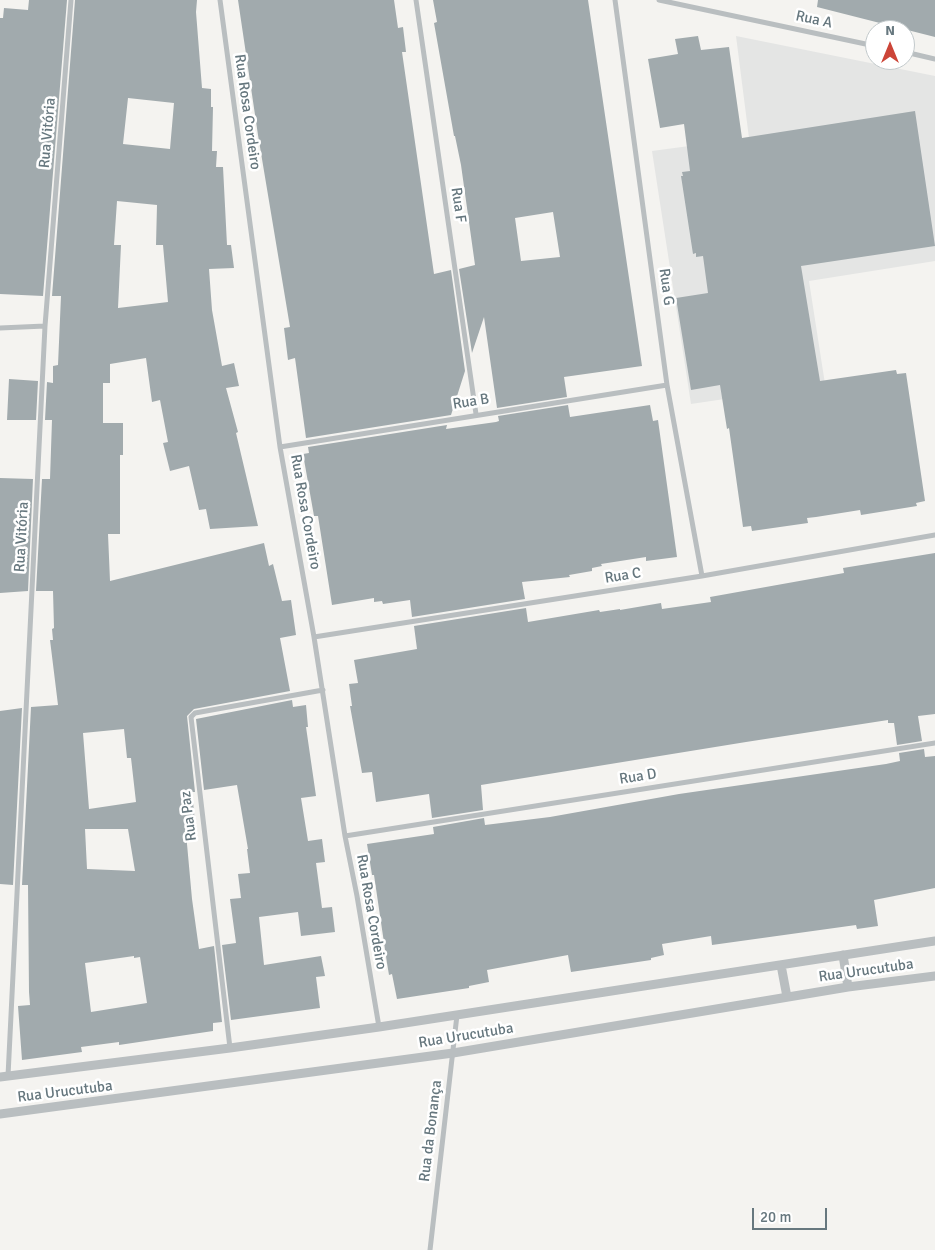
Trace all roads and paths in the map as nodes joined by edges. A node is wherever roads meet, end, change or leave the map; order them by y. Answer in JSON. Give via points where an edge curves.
{"nodes":[{"id":1,"x":71,"y":0,"type":"edge"},
{"id":2,"x":220,"y":0,"type":"edge"},
{"id":3,"x":416,"y":0,"type":"edge"},
{"id":4,"x":615,"y":0,"type":"edge"},
{"id":5,"x":659,"y":0,"type":"edge"},
{"id":6,"x":865,"y":44,"type":"edge"},
{"id":7,"x":915,"y":54,"type":"edge"},
{"id":8,"x":935,"y":59,"type":"edge"},
{"id":9,"x":44,"y":326,"type":"junction"},
{"id":10,"x":0,"y":328,"type":"edge"},
{"id":11,"x":667,"y":385,"type":"junction"},
{"id":12,"x":476,"y":414,"type":"junction"},
{"id":13,"x":280,"y":447,"type":"junction"},
{"id":14,"x":935,"y":535,"type":"edge"},
{"id":15,"x":702,"y":576,"type":"junction"},
{"id":16,"x":314,"y":637,"type":"junction"},
{"id":17,"x":323,"y":690,"type":"junction"},
{"id":18,"x":935,"y":743,"type":"edge"},
{"id":19,"x":344,"y":836,"type":"junction"},
{"id":20,"x":935,"y":941,"type":"edge"},
{"id":21,"x":843,"y":955,"type":"junction"},
{"id":22,"x":781,"y":965,"type":"junction"},
{"id":23,"x":935,"y":976,"type":"edge"},
{"id":24,"x":848,"y":987,"type":"junction"},
{"id":25,"x":787,"y":997,"type":"junction"},
{"id":26,"x":457,"y":1014,"type":"junction"},
{"id":27,"x":379,"y":1027,"type":"junction"},
{"id":28,"x":230,"y":1048,"type":"junction"},
{"id":29,"x":453,"y":1053,"type":"junction"},
{"id":30,"x":4,"y":1077,"type":"edge"},
{"id":31,"x":0,"y":1114,"type":"edge"},
{"id":32,"x":430,"y":1250,"type":"edge"}],
"edges":[{"from":1,"to":9,"type":"street","name":"Rua Vitória"},
{"from":2,"to":13,"type":"street","name":"Rua Rosa Cordeiro"},
{"from":3,"to":12,"type":"street","name":"Rua F"},
{"from":4,"to":11,"type":"street","name":"Rua G"},
{"from":5,"to":6,"type":"street","name":"Rua A"},
{"from":7,"to":8,"type":"street"},
{"from":9,"to":10,"type":"street"},
{"from":9,"to":30,"type":"street","name":"Rua Vitória"},
{"from":11,"to":12,"type":"street","name":"Rua B"},
{"from":11,"to":15,"type":"street","name":"Rua G"},
{"from":12,"to":13,"type":"street","name":"Rua B"},
{"from":13,"to":16,"type":"street","name":"Rua Rosa Cordeiro"},
{"from":14,"to":15,"type":"street","name":"Rua C"},
{"from":15,"to":16,"type":"street","name":"Rua C"},
{"from":16,"to":17,"type":"street","name":"Rua Rosa Cordeiro"},
{"from":17,"to":19,"type":"street","name":"Rua Rosa Cordeiro"},
{"from":17,"to":28,"type":"street","name":"Rua Paz","via":[[195,713],[190,717]]},
{"from":18,"to":19,"type":"street","name":"Rua D"},
{"from":19,"to":27,"type":"street","name":"Rua Rosa Cordeiro"},
{"from":20,"to":21,"type":"street","name":"Rua Urucutuba"},
{"from":21,"to":22,"type":"street","name":"Rua Urucutuba"},
{"from":21,"to":24,"type":"street"},
{"from":22,"to":25,"type":"street"},
{"from":22,"to":26,"type":"street","name":"Rua Urucutuba"},
{"from":23,"to":24,"type":"street","name":"Rua Urucutuba"},
{"from":24,"to":25,"type":"street","name":"Rua Urucutuba"},
{"from":25,"to":29,"type":"street","name":"Rua Urucutuba"},
{"from":26,"to":27,"type":"street","name":"Rua Urucutuba"},
{"from":26,"to":29,"type":"street","name":"Rua da Bonança"},
{"from":27,"to":28,"type":"street","name":"Rua Urucutuba"},
{"from":28,"to":30,"type":"street","name":"Rua Urucutuba"},
{"from":29,"to":31,"type":"street","name":"Rua Urucutuba"},
{"from":29,"to":32,"type":"street","name":"Rua da Bonança"}]}
